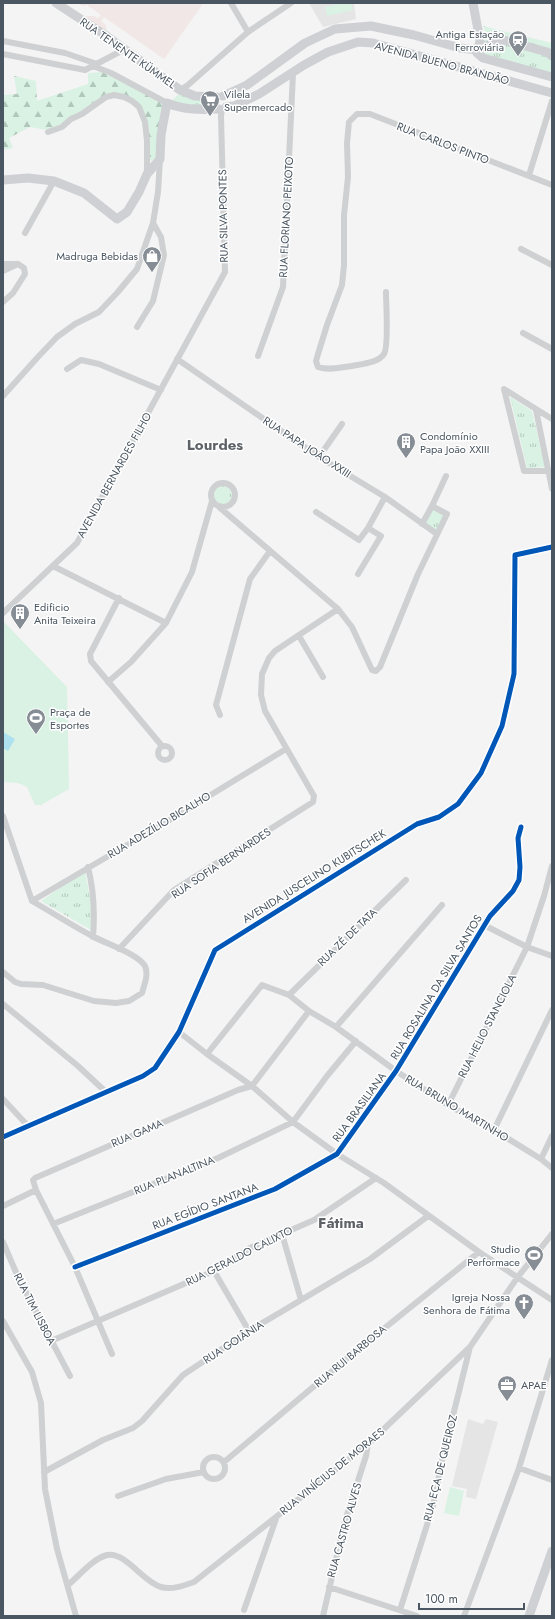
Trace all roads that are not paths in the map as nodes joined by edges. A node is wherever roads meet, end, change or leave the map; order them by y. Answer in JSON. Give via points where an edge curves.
{"nodes":[{"id":1,"x":56,"y":3,"type":"edge"},
{"id":2,"x":231,"y":3,"type":"edge"},
{"id":3,"x":291,"y":3,"type":"edge"},
{"id":4,"x":473,"y":3,"type":"edge"},
{"id":5,"x":248,"y":32,"type":"junction"},
{"id":6,"x":3,"y":41,"type":"edge"},
{"id":7,"x":125,"y":49,"type":"junction"},
{"id":8,"x":478,"y":50,"type":"junction"},
{"id":9,"x":3,"y":54,"type":"edge"},
{"id":10,"x":552,"y":56,"type":"edge"},
{"id":11,"x":95,"y":65,"type":"junction"},
{"id":12,"x":293,"y":73,"type":"junction"},
{"id":13,"x":552,"y":77,"type":"edge"},
{"id":14,"x":180,"y":90,"type":"junction"},
{"id":15,"x":552,"y":94,"type":"edge"},
{"id":16,"x":220,"y":96,"type":"junction"},
{"id":17,"x":552,"y":101,"type":"edge"},
{"id":18,"x":167,"y":103,"type":"junction"},
{"id":19,"x":222,"y":109,"type":"junction"},
{"id":20,"x":48,"y":132,"type":"dead end"},
{"id":21,"x":160,"y":159,"type":"junction"},
{"id":22,"x":147,"y":174,"type":"junction"},
{"id":23,"x":529,"y":175,"type":"junction"},
{"id":24,"x":3,"y":180,"type":"edge"},
{"id":25,"x":54,"y":181,"type":"junction"},
{"id":26,"x":552,"y":185,"type":"edge"},
{"id":27,"x":153,"y":223,"type":"junction"},
{"id":28,"x":25,"y":233,"type":"dead end"},
{"id":29,"x":521,"y":249,"type":"dead end"},
{"id":30,"x":3,"y":264,"type":"edge"},
{"id":31,"x":18,"y":264,"type":"junction"},
{"id":32,"x":552,"y":265,"type":"edge"},
{"id":33,"x":3,"y":272,"type":"edge"},
{"id":34,"x":386,"y":292,"type":"dead end"},
{"id":35,"x":3,"y":302,"type":"edge"},
{"id":36,"x":138,"y":326,"type":"dead end"},
{"id":37,"x":523,"y":333,"type":"dead end"},
{"id":38,"x":552,"y":349,"type":"edge"},
{"id":39,"x":258,"y":356,"type":"dead end"},
{"id":40,"x":177,"y":359,"type":"junction"},
{"id":41,"x":67,"y":369,"type":"dead end"},
{"id":42,"x":3,"y":387,"type":"edge"},
{"id":43,"x":10,"y":387,"type":"junction"},
{"id":44,"x":161,"y":390,"type":"junction"},
{"id":45,"x":3,"y":396,"type":"edge"},
{"id":46,"x":536,"y":410,"type":"junction"},
{"id":47,"x":552,"y":419,"type":"edge"},
{"id":48,"x":342,"y":424,"type":"dead end"},
{"id":49,"x":319,"y":457,"type":"junction"},
{"id":50,"x":548,"y":471,"type":"junction"},
{"id":51,"x":446,"y":476,"type":"dead end"},
{"id":52,"x":552,"y":489,"type":"edge"},
{"id":53,"x":385,"y":497,"type":"junction"},
{"id":54,"x":212,"y":501,"type":"junction"},
{"id":55,"x":219,"y":506,"type":"junction"},
{"id":56,"x":432,"y":506,"type":"junction"},
{"id":57,"x":316,"y":512,"type":"dead end"},
{"id":58,"x":422,"y":524,"type":"junction"},
{"id":59,"x":368,"y":528,"type":"junction"},
{"id":60,"x":437,"y":534,"type":"junction"},
{"id":61,"x":552,"y":547,"type":"edge"},
{"id":62,"x":270,"y":551,"type":"junction"},
{"id":63,"x":53,"y":566,"type":"junction"},
{"id":64,"x":358,"y":574,"type":"dead end"},
{"id":65,"x":119,"y":598,"type":"junction"},
{"id":66,"x":338,"y":609,"type":"junction"},
{"id":67,"x":3,"y":613,"type":"edge"},
{"id":68,"x":166,"y":623,"type":"junction"},
{"id":69,"x":299,"y":636,"type":"junction"},
{"id":70,"x":323,"y":677,"type":"dead end"},
{"id":71,"x":108,"y":682,"type":"junction"},
{"id":72,"x":220,"y":715,"type":"dead end"},
{"id":73,"x":162,"y":746,"type":"dead end"},
{"id":74,"x":286,"y":749,"type":"junction"},
{"id":75,"x":3,"y":816,"type":"edge"},
{"id":76,"x":521,"y":827,"type":"dead end"},
{"id":77,"x":552,"y":866,"type":"edge"},
{"id":78,"x":88,"y":867,"type":"junction"},
{"id":79,"x":406,"y":880,"type":"dead end"},
{"id":80,"x":32,"y":901,"type":"junction"},
{"id":81,"x":442,"y":905,"type":"dead end"},
{"id":82,"x":484,"y":925,"type":"junction"},
{"id":83,"x":93,"y":937,"type":"junction"},
{"id":84,"x":527,"y":947,"type":"junction"},
{"id":85,"x":119,"y":949,"type":"junction"},
{"id":86,"x":552,"y":956,"type":"edge"},
{"id":87,"x":3,"y":972,"type":"edge"},
{"id":88,"x":288,"y":995,"type":"junction"},
{"id":89,"x":3,"y":1004,"type":"edge"},
{"id":90,"x":552,"y":1010,"type":"edge"},
{"id":91,"x":309,"y":1011,"type":"junction"},
{"id":92,"x":336,"y":1027,"type":"junction"},
{"id":93,"x":179,"y":1032,"type":"junction"},
{"id":94,"x":356,"y":1041,"type":"junction"},
{"id":95,"x":207,"y":1054,"type":"junction"},
{"id":96,"x":396,"y":1071,"type":"junction"},
{"id":97,"x":252,"y":1086,"type":"junction"},
{"id":98,"x":107,"y":1093,"type":"junction"},
{"id":99,"x":3,"y":1099,"type":"edge"},
{"id":100,"x":448,"y":1105,"type":"junction"},
{"id":101,"x":293,"y":1122,"type":"junction"},
{"id":102,"x":29,"y":1127,"type":"junction"},
{"id":103,"x":494,"y":1130,"type":"junction"},
{"id":104,"x":552,"y":1136,"type":"edge"},
{"id":105,"x":3,"y":1137,"type":"edge"},
{"id":106,"x":337,"y":1154,"type":"junction"},
{"id":107,"x":541,"y":1159,"type":"junction"},
{"id":108,"x":552,"y":1168,"type":"edge"},
{"id":109,"x":376,"y":1178,"type":"junction"},
{"id":110,"x":36,"y":1190,"type":"junction"},
{"id":111,"x":3,"y":1206,"type":"edge"},
{"id":112,"x":428,"y":1216,"type":"junction"},
{"id":113,"x":53,"y":1224,"type":"junction"},
{"id":114,"x":282,"y":1234,"type":"junction"},
{"id":115,"x":552,"y":1234,"type":"edge"},
{"id":116,"x":3,"y":1242,"type":"edge"},
{"id":117,"x":479,"y":1252,"type":"junction"},
{"id":118,"x":75,"y":1267,"type":"junction"},
{"id":119,"x":214,"y":1271,"type":"junction"},
{"id":120,"x":517,"y":1278,"type":"junction"},
{"id":121,"x":301,"y":1300,"type":"junction"},
{"id":122,"x":552,"y":1300,"type":"edge"},
{"id":123,"x":97,"y":1320,"type":"junction"},
{"id":124,"x":3,"y":1322,"type":"edge"},
{"id":125,"x":249,"y":1331,"type":"junction"},
{"id":126,"x":51,"y":1341,"type":"junction"},
{"id":127,"x":470,"y":1346,"type":"junction"},
{"id":128,"x":112,"y":1354,"type":"dead end"},
{"id":129,"x":552,"y":1360,"type":"edge"},
{"id":130,"x":70,"y":1376,"type":"dead end"},
{"id":131,"x":368,"y":1444,"type":"junction"},
{"id":132,"x":224,"y":1462,"type":"junction"},
{"id":133,"x":518,"y":1468,"type":"junction"},
{"id":134,"x":44,"y":1472,"type":"junction"},
{"id":135,"x":204,"y":1472,"type":"junction"},
{"id":136,"x":552,"y":1480,"type":"edge"},
{"id":137,"x":118,"y":1496,"type":"dead end"},
{"id":138,"x":277,"y":1516,"type":"junction"},
{"id":139,"x":552,"y":1551,"type":"edge"},
{"id":140,"x":68,"y":1585,"type":"junction"},
{"id":141,"x":329,"y":1587,"type":"junction"},
{"id":142,"x":244,"y":1610,"type":"dead end"},
{"id":143,"x":400,"y":1610,"type":"junction"},
{"id":144,"x":76,"y":1616,"type":"edge"},
{"id":145,"x":323,"y":1616,"type":"edge"},
{"id":146,"x":417,"y":1616,"type":"edge"},
{"id":147,"x":464,"y":1616,"type":"edge"},
{"id":148,"x":529,"y":1616,"type":"edge"}],
"edges":[{"from":1,"to":7,"type":"street","name":"RUA TENENTE KÜMMEL"},
{"from":2,"to":5,"type":"street"},
{"from":3,"to":5,"type":"street"},
{"from":4,"to":8,"type":"street","via":[[480,41]]},
{"from":5,"to":14,"type":"street"},
{"from":6,"to":11,"type":"street","via":[[65,53]]},
{"from":7,"to":11,"type":"street"},
{"from":7,"to":14,"type":"street","name":"RUA TENENTE KÜMMEL"},
{"from":8,"to":10,"type":"street","via":[[504,40],[547,52]]},
{"from":8,"to":13,"type":"street","via":[[479,56],[483,58]]},
{"from":8,"to":16,"type":"street","via":[[371,26],[335,29],[305,43],[248,85]]},
{"from":9,"to":11,"type":"street","via":[[85,70]]},
{"from":11,"to":18,"type":"street"},
{"from":12,"to":15,"type":"street","name":"AVENIDA BUENO BRANDÃO","via":[[328,52],[358,42],[373,43]]},
{"from":12,"to":19,"type":"street","name":"AVENIDA BUENO BRANDÃO","via":[[259,94]]},
{"from":12,"to":39,"type":"street","name":"RUA FLORIANO PEIXOTO","via":[[283,287]]},
{"from":14,"to":16,"type":"street","name":"RUA TENENTE KÜMMEL","via":[[196,96]]},
{"from":14,"to":18,"type":"street"},
{"from":16,"to":19,"type":"street","via":[[228,100]]},
{"from":17,"to":23,"type":"street"},
{"from":18,"to":19,"type":"street","name":"AVENIDA BUENO BRANDÃO","via":[[179,108]]},
{"from":18,"to":21,"type":"street"},
{"from":19,"to":40,"type":"street","name":"RUA SILVA PONTES","via":[[224,272]]},
{"from":20,"to":22,"type":"street","via":[[82,114],[106,96],[124,97],[139,108],[145,122]]},
{"from":21,"to":22,"type":"street"},
{"from":21,"to":27,"type":"street"},
{"from":22,"to":25,"type":"street","via":[[126,212],[117,219],[84,193]]},
{"from":23,"to":26,"type":"street","name":"RUA CARLOS PINTO"},
{"from":23,"to":34,"type":"street","name":"RUA CARLOS PINTO","via":[[370,114],[357,114],[349,122],[347,142],[348,177],[342,285],[316,361],[318,367],[331,369],[365,364],[378,360],[384,354]]},
{"from":24,"to":25,"type":"street","via":[[28,178]]},
{"from":25,"to":28,"type":"street"},
{"from":27,"to":36,"type":"street","via":[[161,237],[164,255],[153,301]]},
{"from":27,"to":43,"type":"street","via":[[137,269],[117,293],[98,312],[57,337]]},
{"from":29,"to":32,"type":"street"},
{"from":30,"to":31,"type":"street"},
{"from":31,"to":33,"type":"street"},
{"from":31,"to":35,"type":"street","via":[[24,268],[25,274],[13,293]]},
{"from":37,"to":38,"type":"street"},
{"from":40,"to":44,"type":"street","name":"AVENIDA BERNARDES FILHO"},
{"from":40,"to":49,"type":"street","name":"RUA PAPA JOÃO XXIII"},
{"from":41,"to":44,"type":"street","via":[[81,360],[87,361]]},
{"from":42,"to":43,"type":"street"},
{"from":43,"to":45,"type":"street"},
{"from":44,"to":63,"type":"street","name":"AVENIDA BERNARDES FILHO","via":[[77,543]]},
{"from":46,"to":47,"type":"street"},
{"from":46,"to":50,"type":"street"},
{"from":46,"to":50,"type":"street","via":[[504,389],[524,471]]},
{"from":48,"to":49,"type":"street"},
{"from":49,"to":53,"type":"street","name":"RUA PAPA JOÃO XXIII"},
{"from":50,"to":52,"type":"street"},
{"from":51,"to":56,"type":"street"},
{"from":53,"to":58,"type":"street","name":"RUA PAPA JOÃO XXIII"},
{"from":53,"to":59,"type":"street"},
{"from":54,"to":55,"type":"street"},
{"from":54,"to":55,"type":"street","via":[[210,493],[215,486],[223,482],[231,485],[235,493],[234,501],[227,506]]},
{"from":54,"to":68,"type":"street","via":[[192,572]]},
{"from":55,"to":62,"type":"street"},
{"from":56,"to":58,"type":"street"},
{"from":56,"to":60,"type":"street","via":[[447,514]]},
{"from":57,"to":59,"type":"street","via":[[359,540]]},
{"from":58,"to":60,"type":"street","name":"RUA PAPA JOÃO XXIII"},
{"from":59,"to":64,"type":"street","via":[[381,536]]},
{"from":60,"to":66,"type":"street","via":[[380,667],[376,671],[372,670],[352,628]]},
{"from":61,"to":93,"type":"street","name":"AVENIDA JUSCELINO KUBITSCHEK","via":[[515,555],[514,674],[502,726],[481,773],[458,804],[439,817],[417,824],[215,950]]},
{"from":62,"to":66,"type":"street"},
{"from":62,"to":72,"type":"street","via":[[250,579],[216,705]]},
{"from":63,"to":65,"type":"street"},
{"from":63,"to":67,"type":"street","name":"AVENIDA BERNARDES FILHO"},
{"from":65,"to":68,"type":"street"},
{"from":65,"to":71,"type":"street","via":[[90,654],[91,661]]},
{"from":66,"to":69,"type":"street"},
{"from":68,"to":71,"type":"street","via":[[131,662]]},
{"from":69,"to":70,"type":"street"},
{"from":69,"to":74,"type":"street","via":[[275,651],[262,674],[261,695],[264,711]]},
{"from":71,"to":73,"type":"street"},
{"from":74,"to":78,"type":"street","name":"RUA ADEZÍLIO BICALHO"},
{"from":74,"to":85,"type":"street","name":"RUA SOFIA BERNARDES","via":[[314,796],[313,802],[174,890]]},
{"from":75,"to":80,"type":"street"},
{"from":76,"to":82,"type":"street","name":"RUA ROSALINA DA SILVA SANTOS","via":[[518,838],[518,880],[513,891]]},
{"from":77,"to":84,"type":"street","name":"RUA HELIO STANCIOLA"},
{"from":78,"to":80,"type":"street","name":"RUA ADEZÍLIO BICALHO"},
{"from":78,"to":83,"type":"street","via":[[95,909]]},
{"from":79,"to":88,"type":"street","name":"RUA ZÉ DE TATA"},
{"from":80,"to":83,"type":"street"},
{"from":81,"to":92,"type":"street"},
{"from":82,"to":84,"type":"street"},
{"from":82,"to":96,"type":"street","name":"RUA ROSALINA DA SILVA SANTOS"},
{"from":83,"to":85,"type":"street"},
{"from":84,"to":86,"type":"street"},
{"from":84,"to":100,"type":"street","name":"RUA HELIO STANCIOLA"},
{"from":85,"to":87,"type":"street","via":[[144,964],[147,970],[142,993],[129,1001],[94,1001],[43,985],[21,984]]},
{"from":88,"to":91,"type":"street","name":"RUA BRUNO MARTINHO"},
{"from":88,"to":95,"type":"street","name":"RUA BRUNO MARTINHO","via":[[262,985]]},
{"from":89,"to":98,"type":"street"},
{"from":90,"to":103,"type":"street"},
{"from":91,"to":92,"type":"street","name":"RUA BRUNO MARTINHO"},
{"from":91,"to":97,"type":"street"},
{"from":92,"to":94,"type":"street","name":"RUA BRUNO MARTINHO"},
{"from":93,"to":95,"type":"street"},
{"from":93,"to":98,"type":"street","name":"AVENIDA JUSCELINO KUBITSCHEK","via":[[155,1068]]},
{"from":94,"to":96,"type":"street","name":"RUA BRUNO MARTINHO"},
{"from":94,"to":101,"type":"street"},
{"from":95,"to":97,"type":"street"},
{"from":96,"to":100,"type":"street","name":"RUA BRUNO MARTINHO"},
{"from":96,"to":106,"type":"street","name":"RUA BRASILIANA"},
{"from":97,"to":101,"type":"street"},
{"from":97,"to":110,"type":"street","name":"RUA GAMA","via":[[35,1178],[33,1180]]},
{"from":98,"to":102,"type":"street","name":"AVENIDA JUSCELINO KUBITSCHEK"},
{"from":99,"to":102,"type":"street"},
{"from":100,"to":103,"type":"street","name":"RUA BRUNO MARTINHO"},
{"from":101,"to":106,"type":"street"},
{"from":101,"to":113,"type":"street","name":"RUA PLANALTINA","via":[[218,1158]]},
{"from":102,"to":105,"type":"street","name":"AVENIDA JUSCELINO KUBITSCHEK"},
{"from":103,"to":107,"type":"street","name":"RUA BRUNO MARTINHO"},
{"from":104,"to":107,"type":"street"},
{"from":106,"to":109,"type":"street"},
{"from":106,"to":118,"type":"street","name":"RUA EGÍDIO SANTANA","via":[[275,1189]]},
{"from":107,"to":108,"type":"street","name":"RUA BRUNO MARTINHO"},
{"from":109,"to":112,"type":"street"},
{"from":109,"to":114,"type":"street","name":"RUA GERALDO CALIXTO","via":[[314,1220]]},
{"from":110,"to":111,"type":"street"},
{"from":110,"to":113,"type":"street"},
{"from":112,"to":117,"type":"street"},
{"from":112,"to":121,"type":"street","name":"RUA GOIÂNIA","via":[[370,1259]]},
{"from":113,"to":118,"type":"street"},
{"from":114,"to":119,"type":"street","name":"RUA GERALDO CALIXTO","via":[[250,1248]]},
{"from":114,"to":121,"type":"street"},
{"from":115,"to":120,"type":"street","name":"RUA VINÍCIUS DE MORAES"},
{"from":116,"to":126,"type":"street","name":"RUA TIM LISBOA"},
{"from":117,"to":120,"type":"street"},
{"from":117,"to":132,"type":"street","name":"RUA RUI BARBOSA"},
{"from":118,"to":123,"type":"street"},
{"from":119,"to":123,"type":"street","name":"RUA GERALDO CALIXTO"},
{"from":119,"to":125,"type":"street"},
{"from":120,"to":122,"type":"street"},
{"from":120,"to":127,"type":"street","name":"RUA VINÍCIUS DE MORAES"},
{"from":121,"to":125,"type":"street","name":"RUA GOIÂNIA"},
{"from":123,"to":126,"type":"street","name":"RUA GERALDO CALIXTO"},
{"from":123,"to":128,"type":"street"},
{"from":124,"to":134,"type":"street","via":[[32,1372],[41,1403]]},
{"from":125,"to":134,"type":"street","name":"RUA GOIÂNIA","via":[[183,1375],[133,1428],[103,1440]]},
{"from":126,"to":130,"type":"street","name":"RUA TIM LISBOA"},
{"from":127,"to":131,"type":"street","name":"RUA VINÍCIUS DE MORAES"},
{"from":127,"to":143,"type":"street","name":"RUA EÇA DE QUEIROZ","via":[[433,1506]]},
{"from":129,"to":133,"type":"street"},
{"from":131,"to":138,"type":"street","name":"RUA VINÍCIUS DE MORAES"},
{"from":131,"to":141,"type":"street","name":"RUA CASTRO ALVES"},
{"from":132,"to":135,"type":"street","via":[[215,1457],[208,1459],[204,1465]]},
{"from":132,"to":135,"type":"street","name":"RUA RUI BARBOSA","via":[[224,1472],[219,1477],[212,1478]]},
{"from":133,"to":136,"type":"street"},
{"from":133,"to":147,"type":"street"},
{"from":134,"to":140,"type":"street","via":[[48,1508]]},
{"from":135,"to":137,"type":"street","via":[[166,1479]]},
{"from":138,"to":140,"type":"street","name":"RUA VINÍCIUS DE MORAES","via":[[194,1582],[178,1588],[161,1587],[119,1556],[107,1555]]},
{"from":138,"to":142,"type":"street"},
{"from":139,"to":148,"type":"street"},
{"from":140,"to":144,"type":"street"},
{"from":141,"to":143,"type":"street"},
{"from":141,"to":145,"type":"street","name":"RUA CASTRO ALVES"},
{"from":143,"to":146,"type":"street"}]}
